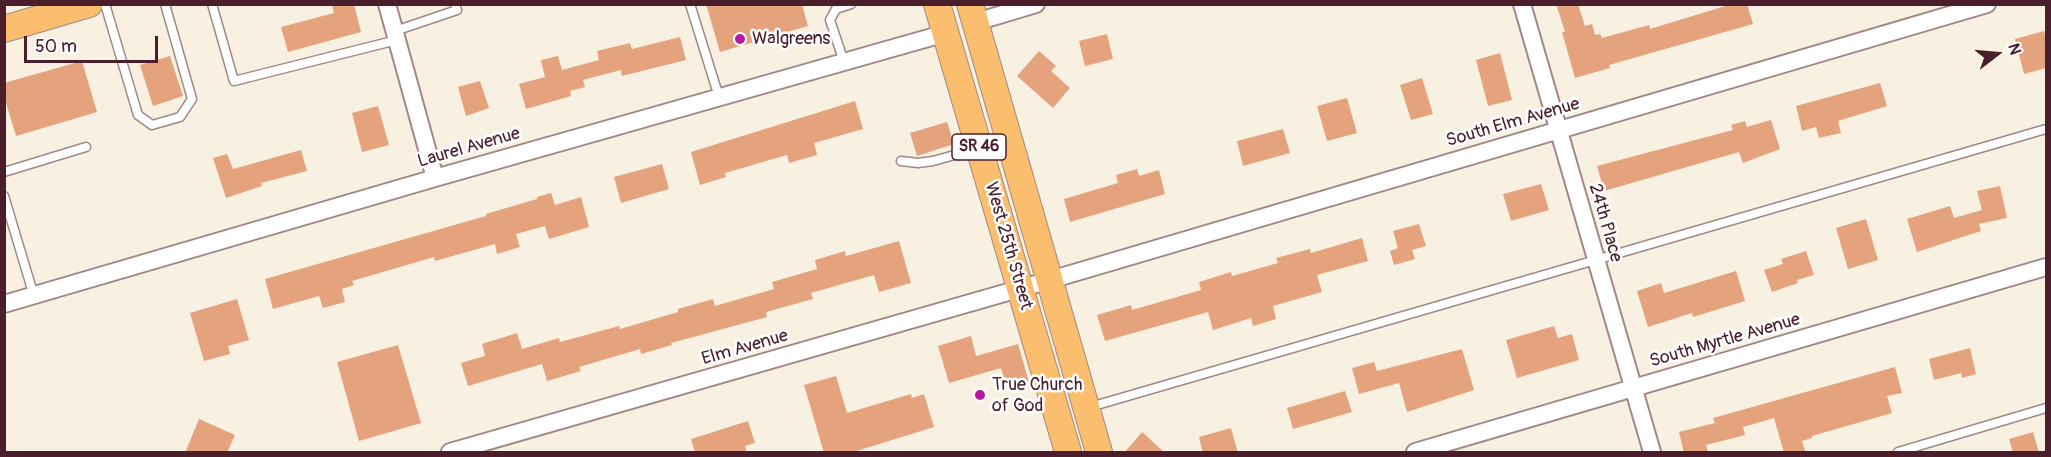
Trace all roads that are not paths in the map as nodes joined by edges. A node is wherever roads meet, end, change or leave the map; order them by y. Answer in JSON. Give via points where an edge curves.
{"nodes":[{"id":1,"x":89,"y":4,"type":"edge"},
{"id":2,"x":105,"y":4,"type":"edge"},
{"id":3,"x":165,"y":4,"type":"edge"},
{"id":4,"x":212,"y":4,"type":"edge"},
{"id":5,"x":387,"y":4,"type":"edge"},
{"id":6,"x":455,"y":4,"type":"edge"},
{"id":7,"x":690,"y":4,"type":"edge"},
{"id":8,"x":851,"y":4,"type":"edge"},
{"id":9,"x":937,"y":4,"type":"edge"},
{"id":10,"x":1036,"y":4,"type":"edge"},
{"id":11,"x":1522,"y":4,"type":"edge"},
{"id":12,"x":1987,"y":4,"type":"edge"},
{"id":13,"x":836,"y":7,"type":"edge"},
{"id":14,"x":973,"y":14,"type":"edge"},
{"id":15,"x":4,"y":29,"type":"edge"},
{"id":16,"x":945,"y":33,"type":"junction"},
{"id":17,"x":396,"y":36,"type":"junction"},
{"id":18,"x":844,"y":62,"type":"junction"},
{"id":19,"x":719,"y":98,"type":"junction"},
{"id":20,"x":2046,"y":129,"type":"edge"},
{"id":21,"x":1557,"y":130,"type":"junction"},
{"id":22,"x":86,"y":147,"type":"dead end"},
{"id":23,"x":979,"y":148,"type":"junction"},
{"id":24,"x":901,"y":161,"type":"dead end"},
{"id":25,"x":4,"y":172,"type":"edge"},
{"id":26,"x":435,"y":178,"type":"junction"},
{"id":27,"x":4,"y":196,"type":"edge"},
{"id":28,"x":1595,"y":259,"type":"junction"},
{"id":29,"x":2046,"y":267,"type":"edge"},
{"id":30,"x":1050,"y":280,"type":"junction"},
{"id":31,"x":1020,"y":289,"type":"junction"},
{"id":32,"x":34,"y":296,"type":"junction"},
{"id":33,"x":4,"y":304,"type":"edge"},
{"id":34,"x":1633,"y":389,"type":"junction"},
{"id":35,"x":1087,"y":408,"type":"junction"},
{"id":36,"x":2046,"y":408,"type":"edge"},
{"id":37,"x":450,"y":453,"type":"edge"},
{"id":38,"x":1068,"y":453,"type":"edge"},
{"id":39,"x":1099,"y":453,"type":"edge"},
{"id":40,"x":1415,"y":453,"type":"edge"},
{"id":41,"x":1652,"y":453,"type":"edge"},
{"id":42,"x":1898,"y":453,"type":"edge"}],
"edges":[{"from":1,"to":15,"type":"main road"},
{"from":2,"to":3,"type":"lane","via":[[138,115],[152,125],[180,117],[192,99]]},
{"from":4,"to":17,"type":"lane","via":[[234,81]]},
{"from":5,"to":17,"type":"street"},
{"from":6,"to":17,"type":"lane","via":[[457,10]]},
{"from":7,"to":19,"type":"lane"},
{"from":8,"to":13,"type":"lane"},
{"from":9,"to":16,"type":"main road","name":"West 25th Street","number":"SR 46"},
{"from":10,"to":14,"type":"street"},
{"from":11,"to":21,"type":"street","name":"24th Place"},
{"from":12,"to":21,"type":"street","name":"South Elm Avenue"},
{"from":13,"to":18,"type":"lane","via":[[830,20]]},
{"from":14,"to":30,"type":"main road","name":"West 25th Street","number":"SR 46"},
{"from":16,"to":18,"type":"street","name":"Laurel Avenue"},
{"from":16,"to":23,"type":"main road","name":"West 25th Street","number":"SR 46"},
{"from":17,"to":26,"type":"street"},
{"from":18,"to":19,"type":"street","name":"Laurel Avenue"},
{"from":19,"to":26,"type":"street","name":"Laurel Avenue"},
{"from":20,"to":28,"type":"lane"},
{"from":21,"to":28,"type":"street","name":"24th Place"},
{"from":21,"to":30,"type":"street","name":"South Elm Avenue"},
{"from":22,"to":25,"type":"lane"},
{"from":23,"to":24,"type":"lane","via":[[933,161]]},
{"from":23,"to":31,"type":"main road","name":"West 25th Street","number":"SR 46"},
{"from":26,"to":32,"type":"street","name":"Laurel Avenue"},
{"from":27,"to":32,"type":"lane"},
{"from":28,"to":34,"type":"street","name":"24th Place"},
{"from":28,"to":35,"type":"lane"},
{"from":29,"to":34,"type":"street","name":"South Myrtle Avenue"},
{"from":30,"to":31,"type":"street","name":"Elm Avenue"},
{"from":30,"to":35,"type":"main road","name":"West 25th Street","number":"SR 46"},
{"from":31,"to":37,"type":"street","name":"Elm Avenue"},
{"from":31,"to":38,"type":"main road","name":"West 25th Street","number":"SR 46"},
{"from":32,"to":33,"type":"street","name":"Laurel Avenue"},
{"from":34,"to":40,"type":"street","name":"South Myrtle Avenue"},
{"from":34,"to":41,"type":"street","name":"24th Place"},
{"from":35,"to":39,"type":"main road","name":"West 25th Street","number":"SR 46"},
{"from":36,"to":42,"type":"lane"}]}
